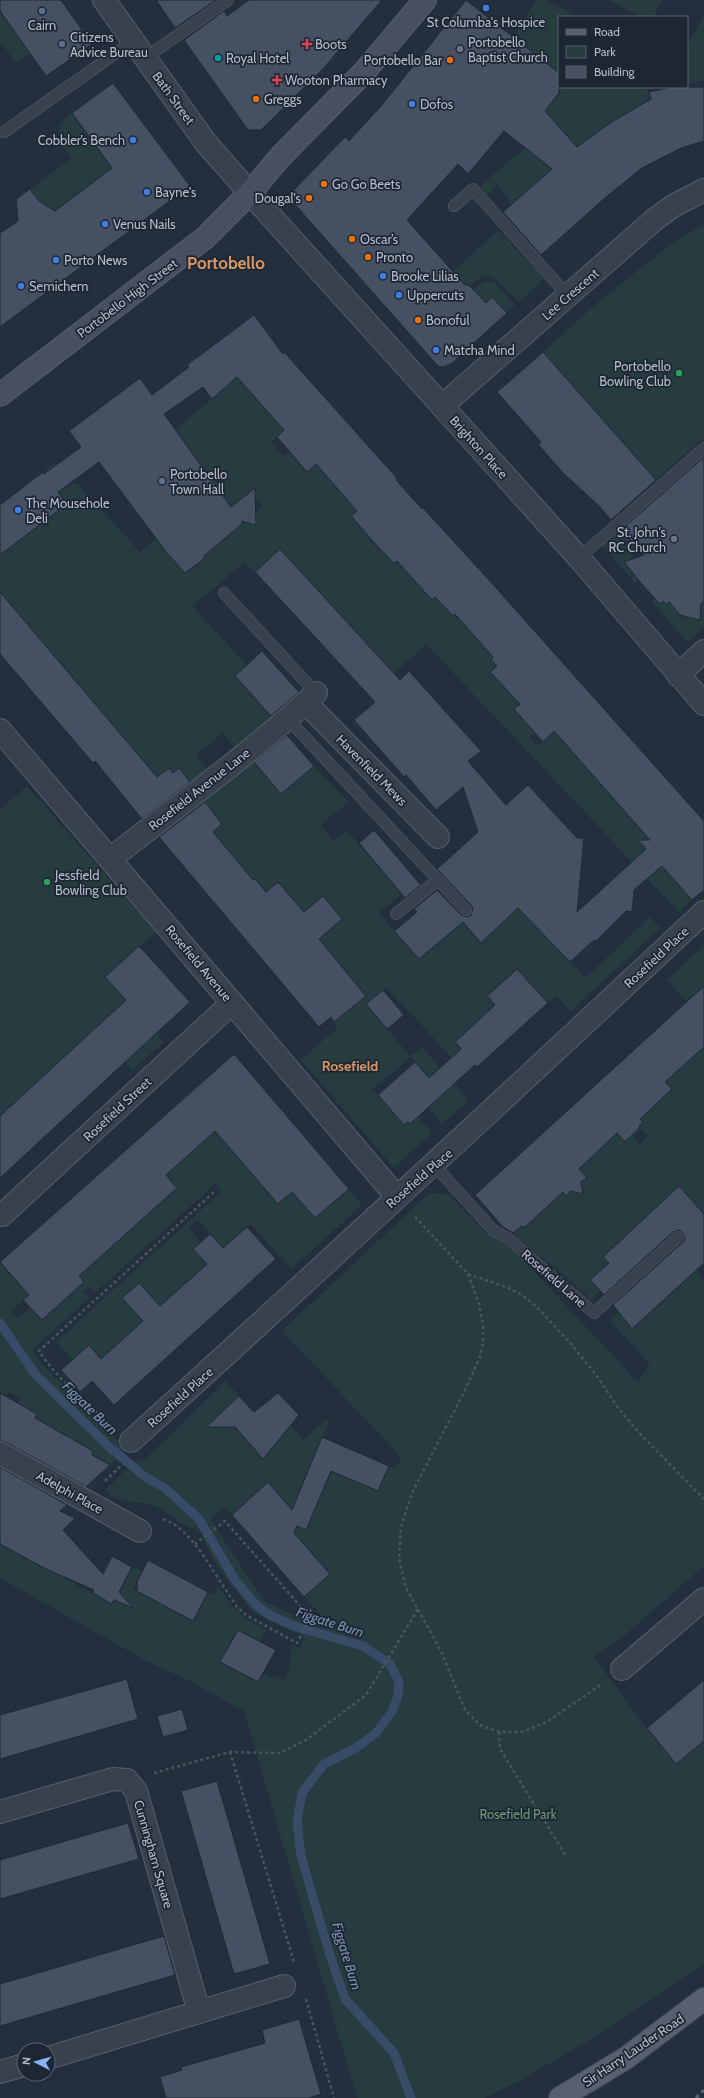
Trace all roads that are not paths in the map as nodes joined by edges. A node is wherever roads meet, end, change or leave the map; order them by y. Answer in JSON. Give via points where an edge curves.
{"nodes":[{"id":1,"x":104,"y":0,"type":"edge"},
{"id":2,"x":228,"y":0,"type":"edge"},
{"id":3,"x":425,"y":0,"type":"edge"},
{"id":4,"x":133,"y":40,"type":"junction"},
{"id":5,"x":146,"y":58,"type":"junction"},
{"id":6,"x":4,"y":132,"type":"dead end"},
{"id":7,"x":704,"y":190,"type":"edge"},
{"id":8,"x":250,"y":192,"type":"junction"},
{"id":9,"x":454,"y":206,"type":"dead end"},
{"id":10,"x":568,"y":296,"type":"junction"},
{"id":11,"x":0,"y":394,"type":"edge"},
{"id":12,"x":442,"y":406,"type":"junction"},
{"id":13,"x":704,"y":448,"type":"edge"},
{"id":14,"x":579,"y":558,"type":"junction"},
{"id":15,"x":224,"y":593,"type":"dead end"},
{"id":16,"x":704,"y":651,"type":"edge"},
{"id":17,"x":678,"y":675,"type":"junction"},
{"id":18,"x":311,"y":698,"type":"junction"},
{"id":19,"x":704,"y":704,"type":"edge"},
{"id":20,"x":288,"y":719,"type":"junction"},
{"id":21,"x":0,"y":730,"type":"edge"},
{"id":22,"x":438,"y":837,"type":"dead end"},
{"id":23,"x":110,"y":858,"type":"junction"},
{"id":24,"x":438,"y":880,"type":"junction"},
{"id":25,"x":466,"y":910,"type":"dead end"},
{"id":26,"x":704,"y":912,"type":"edge"},
{"id":27,"x":396,"y":914,"type":"dead end"},
{"id":28,"x":232,"y":1003,"type":"junction"},
{"id":29,"x":434,"y":1166,"type":"junction"},
{"id":30,"x":397,"y":1197,"type":"junction"},
{"id":31,"x":2,"y":1216,"type":"dead end"},
{"id":32,"x":678,"y":1236,"type":"dead end"},
{"id":33,"x":131,"y":1441,"type":"road end"},
{"id":34,"x":0,"y":1453,"type":"edge"},
{"id":35,"x":140,"y":1531,"type":"road end"},
{"id":36,"x":704,"y":1599,"type":"edge"},
{"id":37,"x":622,"y":1669,"type":"road end"},
{"id":38,"x":0,"y":1812,"type":"edge"},
{"id":39,"x":292,"y":1984,"type":"road end"},
{"id":40,"x":704,"y":1999,"type":"edge"},
{"id":41,"x":199,"y":2012,"type":"junction"},
{"id":42,"x":56,"y":2056,"type":"edge"},
{"id":43,"x":16,"y":2067,"type":"edge"},
{"id":44,"x":0,"y":2072,"type":"edge"},
{"id":45,"x":560,"y":2098,"type":"edge"}],
"edges":[{"from":1,"to":4,"type":"street","name":"Bath Street"},
{"from":2,"to":5,"type":"lane"},
{"from":3,"to":8,"type":"main road","name":"Portobello High Street","via":[[364,72],[280,157]]},
{"from":4,"to":5,"type":"street","name":"Bath Street"},
{"from":4,"to":6,"type":"lane"},
{"from":5,"to":8,"type":"street","name":"Bath Street","via":[[206,142]]},
{"from":7,"to":10,"type":"street","name":"Lee Crescent","via":[[673,206],[654,220]]},
{"from":8,"to":11,"type":"main road","name":"Portobello High Street","via":[[206,237]]},
{"from":8,"to":12,"type":"street","name":"Brighton Place"},
{"from":9,"to":10,"type":"lane","via":[[472,189]]},
{"from":10,"to":12,"type":"street","name":"Lee Crescent"},
{"from":12,"to":14,"type":"street","name":"Brighton Place"},
{"from":13,"to":14,"type":"lane"},
{"from":14,"to":17,"type":"street","name":"Brighton Place"},
{"from":15,"to":18,"type":"lane"},
{"from":16,"to":17,"type":"street"},
{"from":17,"to":19,"type":"street","name":"Brighton Place"},
{"from":18,"to":20,"type":"street","name":"Rosefield Avenue Lane"},
{"from":18,"to":22,"type":"street","name":"Havenfield Mews"},
{"from":20,"to":23,"type":"street","name":"Rosefield Avenue Lane"},
{"from":20,"to":24,"type":"lane"},
{"from":21,"to":23,"type":"street","name":"Rosefield Avenue"},
{"from":23,"to":28,"type":"street","name":"Rosefield Avenue"},
{"from":24,"to":25,"type":"lane"},
{"from":24,"to":27,"type":"lane"},
{"from":26,"to":29,"type":"street","name":"Rosefield Place"},
{"from":28,"to":30,"type":"street","name":"Rosefield Avenue"},
{"from":28,"to":31,"type":"street","name":"Rosefield Street"},
{"from":29,"to":30,"type":"street","name":"Rosefield Place"},
{"from":29,"to":32,"type":"lane","name":"Rosefield Lane","via":[[493,1230],[509,1239],[594,1313]]},
{"from":30,"to":33,"type":"street","name":"Rosefield Place"},
{"from":34,"to":35,"type":"street","name":"Adelphi Place"},
{"from":36,"to":37,"type":"street"},
{"from":38,"to":41,"type":"street","name":"Cunningham Square","via":[[113,1779],[127,1780],[136,1791]]},
{"from":39,"to":41,"type":"street"},
{"from":40,"to":45,"type":"main road","name":"Sir Harry Lauder Road","via":[[626,2058]]},
{"from":41,"to":42,"type":"street"},
{"from":43,"to":44,"type":"street"}]}
